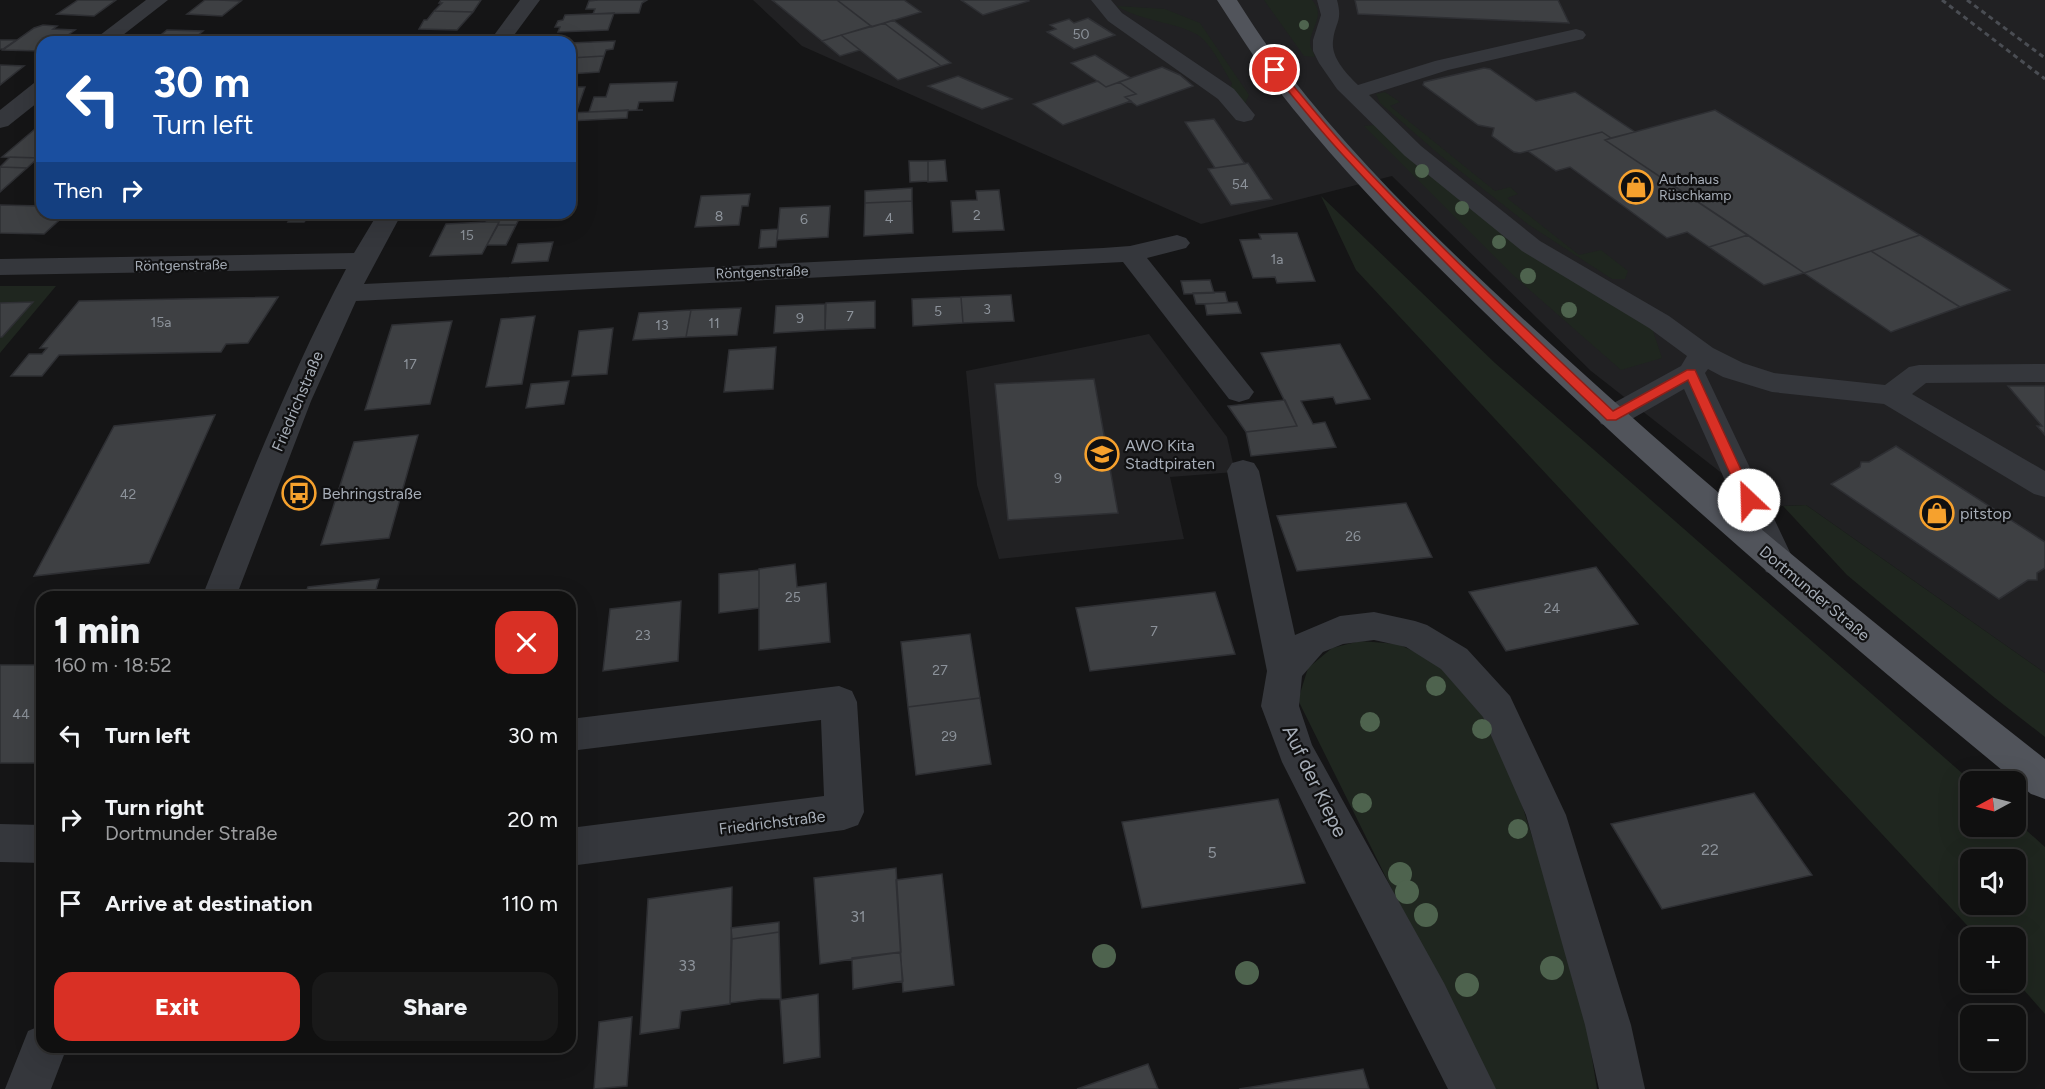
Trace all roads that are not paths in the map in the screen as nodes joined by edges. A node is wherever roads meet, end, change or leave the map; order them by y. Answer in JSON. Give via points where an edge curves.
{"nodes":[{"id":1,"x":158,"y":0,"type":"edge"},
{"id":2,"x":530,"y":0,"type":"edge"},
{"id":3,"x":1101,"y":0,"type":"edge"},
{"id":4,"x":1227,"y":0,"type":"edge"},
{"id":5,"x":1328,"y":0,"type":"edge"},
{"id":6,"x":1576,"y":35,"type":"dead end"},
{"id":7,"x":109,"y":36,"type":"edge"},
{"id":8,"x":503,"y":36,"type":"edge"},
{"id":9,"x":36,"y":93,"type":"edge"},
{"id":10,"x":1354,"y":93,"type":"junction"},
{"id":11,"x":1244,"y":115,"type":"dead end"},
{"id":12,"x":0,"y":121,"type":"edge"},
{"id":13,"x":386,"y":219,"type":"edge"},
{"id":14,"x":1177,"y":243,"type":"dead end"},
{"id":15,"x":1130,"y":254,"type":"junction"},
{"id":16,"x":362,"y":261,"type":"junction"},
{"id":17,"x":0,"y":267,"type":"edge"},
{"id":18,"x":345,"y":293,"type":"junction"},
{"id":19,"x":1697,"y":363,"type":"junction"},
{"id":20,"x":2045,"y":373,"type":"edge"},
{"id":21,"x":1239,"y":392,"type":"dead end"},
{"id":22,"x":1891,"y":395,"type":"junction"},
{"id":23,"x":1612,"y":417,"type":"junction"},
{"id":24,"x":1243,"y":471,"type":"dead end"},
{"id":25,"x":2045,"y":486,"type":"edge"},
{"id":26,"x":1778,"y":563,"type":"junction"},
{"id":27,"x":221,"y":591,"type":"edge"},
{"id":28,"x":1285,"y":671,"type":"junction"},
{"id":29,"x":576,"y":734,"type":"edge"},
{"id":30,"x":2045,"y":782,"type":"edge"},
{"id":31,"x":0,"y":843,"type":"edge"},
{"id":32,"x":36,"y":844,"type":"edge"},
{"id":33,"x":576,"y":846,"type":"edge"},
{"id":34,"x":42,"y":1053,"type":"edge"},
{"id":35,"x":28,"y":1089,"type":"edge"},
{"id":36,"x":1473,"y":1089,"type":"edge"},
{"id":37,"x":1622,"y":1089,"type":"edge"}],
"edges":[{"from":1,"to":7,"type":"street"},
{"from":2,"to":8,"type":"street"},
{"from":3,"to":11,"type":"street","via":[[1115,17],[1226,94]]},
{"from":4,"to":23,"type":"main road","name":"Dortmunder Straße","via":[[1289,88],[1344,151],[1490,302]]},
{"from":5,"to":10,"type":"street","via":[[1330,15],[1323,51]]},
{"from":6,"to":10,"type":"street","via":[[1442,65]]},
{"from":9,"to":12,"type":"street"},
{"from":10,"to":19,"type":"street","via":[[1413,151],[1531,246],[1659,322]]},
{"from":13,"to":16,"type":"street","name":"Friedrichstraße"},
{"from":14,"to":15,"type":"street","name":"Röntgenstraße"},
{"from":15,"to":18,"type":"street","name":"Röntgenstraße"},
{"from":15,"to":21,"type":"street"},
{"from":16,"to":17,"type":"street","name":"Röntgenstraße"},
{"from":16,"to":18,"type":"street","name":"Friedrichstraße"},
{"from":18,"to":27,"type":"street","name":"Friedrichstraße","via":[[273,458]]},
{"from":19,"to":22,"type":"street","via":[[1772,382]]},
{"from":19,"to":23,"type":"street"},
{"from":19,"to":26,"type":"street"},
{"from":20,"to":22,"type":"street","via":[[1919,374]]},
{"from":22,"to":25,"type":"street"},
{"from":23,"to":26,"type":"main road","name":"Dortmunder Straße"},
{"from":24,"to":28,"type":"street"},
{"from":26,"to":30,"type":"main road","name":"Dortmunder Straße"},
{"from":28,"to":36,"type":"street","name":"Auf der Kiepe","via":[[1280,706],[1295,750]]},
{"from":28,"to":37,"type":"street","via":[[1310,642],[1340,630],[1374,626],[1415,635],[1454,659],[1497,707],[1546,815],[1608,1025]]},
{"from":29,"to":33,"type":"street","name":"Friedrichstraße","via":[[839,702],[844,812]]},
{"from":31,"to":32,"type":"street"},
{"from":34,"to":35,"type":"street"}]}
